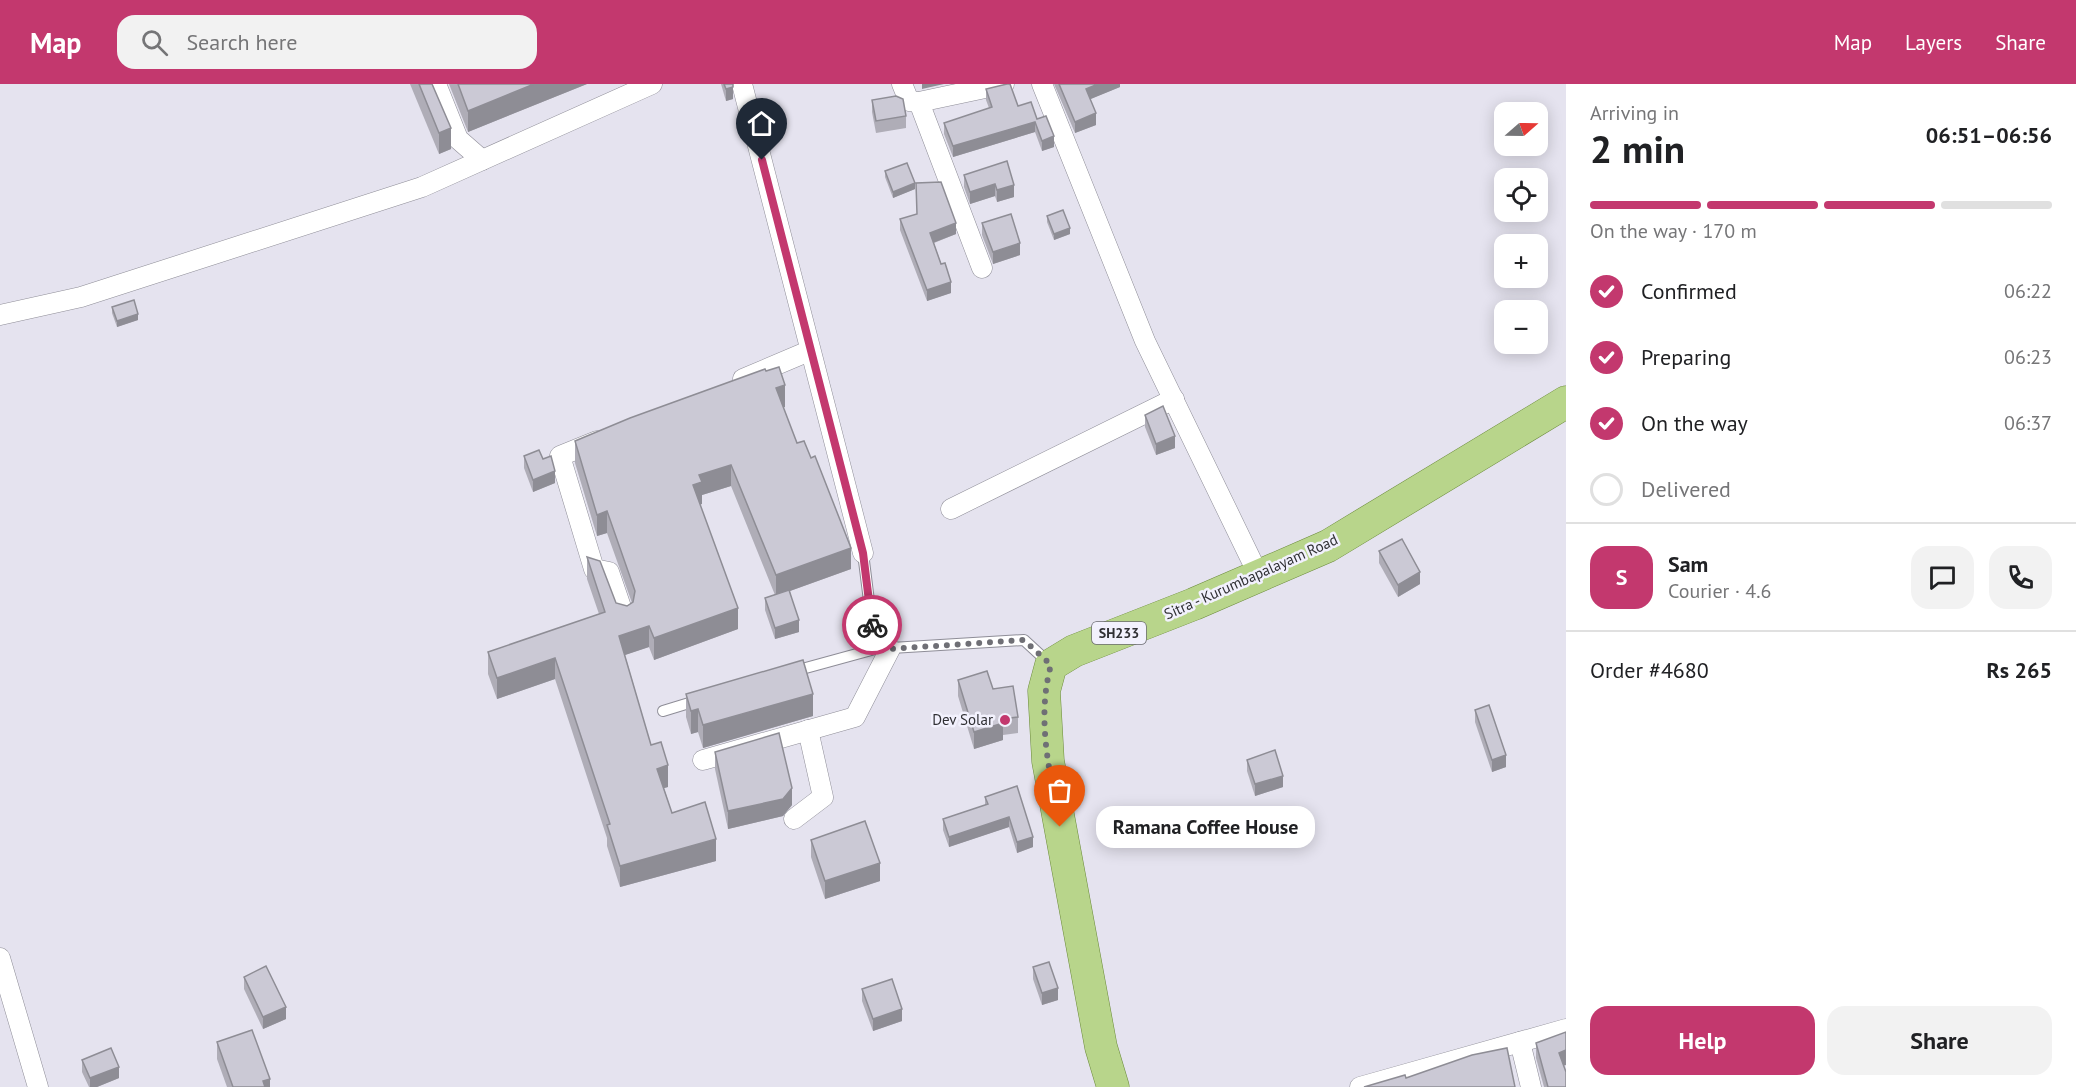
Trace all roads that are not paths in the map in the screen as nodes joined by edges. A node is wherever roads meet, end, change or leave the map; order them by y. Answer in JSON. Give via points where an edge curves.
{"nodes":[{"id":1,"x":436,"y":84,"type":"edge"},
{"id":2,"x":652,"y":84,"type":"edge"},
{"id":3,"x":742,"y":84,"type":"edge"},
{"id":4,"x":902,"y":84,"type":"edge"},
{"id":5,"x":1004,"y":84,"type":"edge"},
{"id":6,"x":1042,"y":84,"type":"edge"},
{"id":7,"x":919,"y":102,"type":"junction"},
{"id":8,"x":482,"y":160,"type":"junction"},
{"id":9,"x":982,"y":268,"type":"dead end"},
{"id":10,"x":0,"y":315,"type":"edge"},
{"id":11,"x":809,"y":351,"type":"junction"},
{"id":12,"x":723,"y":387,"type":"edge"},
{"id":13,"x":1174,"y":399,"type":"junction"},
{"id":14,"x":1566,"y":402,"type":"edge"},
{"id":15,"x":615,"y":434,"type":"edge"},
{"id":16,"x":951,"y":509,"type":"dead end"},
{"id":17,"x":863,"y":553,"type":"joint"},
{"id":18,"x":1258,"y":576,"type":"junction"},
{"id":19,"x":624,"y":616,"type":"edge"},
{"id":20,"x":883,"y":649,"type":"junction"},
{"id":21,"x":1051,"y":665,"type":"junction"},
{"id":22,"x":783,"y":674,"type":"edge"},
{"id":23,"x":706,"y":698,"type":"edge"},
{"id":24,"x":663,"y":711,"type":"dead end"},
{"id":25,"x":808,"y":730,"type":"junction"},
{"id":26,"x":704,"y":760,"type":"dead end"},
{"id":27,"x":794,"y":819,"type":"dead end"},
{"id":28,"x":0,"y":958,"type":"edge"},
{"id":29,"x":1566,"y":1029,"type":"edge"},
{"id":30,"x":1520,"y":1042,"type":"junction"},
{"id":31,"x":1414,"y":1080,"type":"edge"},
{"id":32,"x":38,"y":1087,"type":"edge"},
{"id":33,"x":1113,"y":1087,"type":"edge"},
{"id":34,"x":1360,"y":1087,"type":"edge"},
{"id":35,"x":1530,"y":1087,"type":"edge"}],
"edges":[{"from":1,"to":8,"type":"street","via":[[458,140]]},
{"from":2,"to":8,"type":"street"},
{"from":3,"to":11,"type":"street"},
{"from":4,"to":7,"type":"street","via":[[909,101]]},
{"from":5,"to":7,"type":"street"},
{"from":6,"to":13,"type":"street","via":[[1145,341]]},
{"from":7,"to":9,"type":"street"},
{"from":8,"to":10,"type":"street","via":[[422,187],[93,293]]},
{"from":11,"to":12,"type":"street"},
{"from":11,"to":17,"type":"street"},
{"from":13,"to":16,"type":"street"},
{"from":13,"to":18,"type":"street"},
{"from":14,"to":18,"type":"main road","name":"Sitra - Kurumbapalayam Road","number":"SH233","via":[[1328,546]]},
{"from":15,"to":19,"type":"street","via":[[560,456],[594,569],[609,572]]},
{"from":17,"to":20,"type":"lane"},
{"from":18,"to":21,"type":"main road","name":"Sitra - Kurumbapalayam Road","number":"SH233","via":[[1074,651]]},
{"from":20,"to":21,"type":"lane","via":[[1024,640]]},
{"from":20,"to":22,"type":"lane"},
{"from":20,"to":25,"type":"street","via":[[855,717]]},
{"from":21,"to":33,"type":"main road","via":[[1044,699],[1048,761],[1101,1047]]},
{"from":23,"to":24,"type":"lane"},
{"from":25,"to":26,"type":"street"},
{"from":25,"to":27,"type":"street","via":[[823,797]]},
{"from":28,"to":32,"type":"street"},
{"from":29,"to":30,"type":"street"},
{"from":30,"to":31,"type":"street"},
{"from":30,"to":35,"type":"street"},
{"from":31,"to":34,"type":"street"}]}
